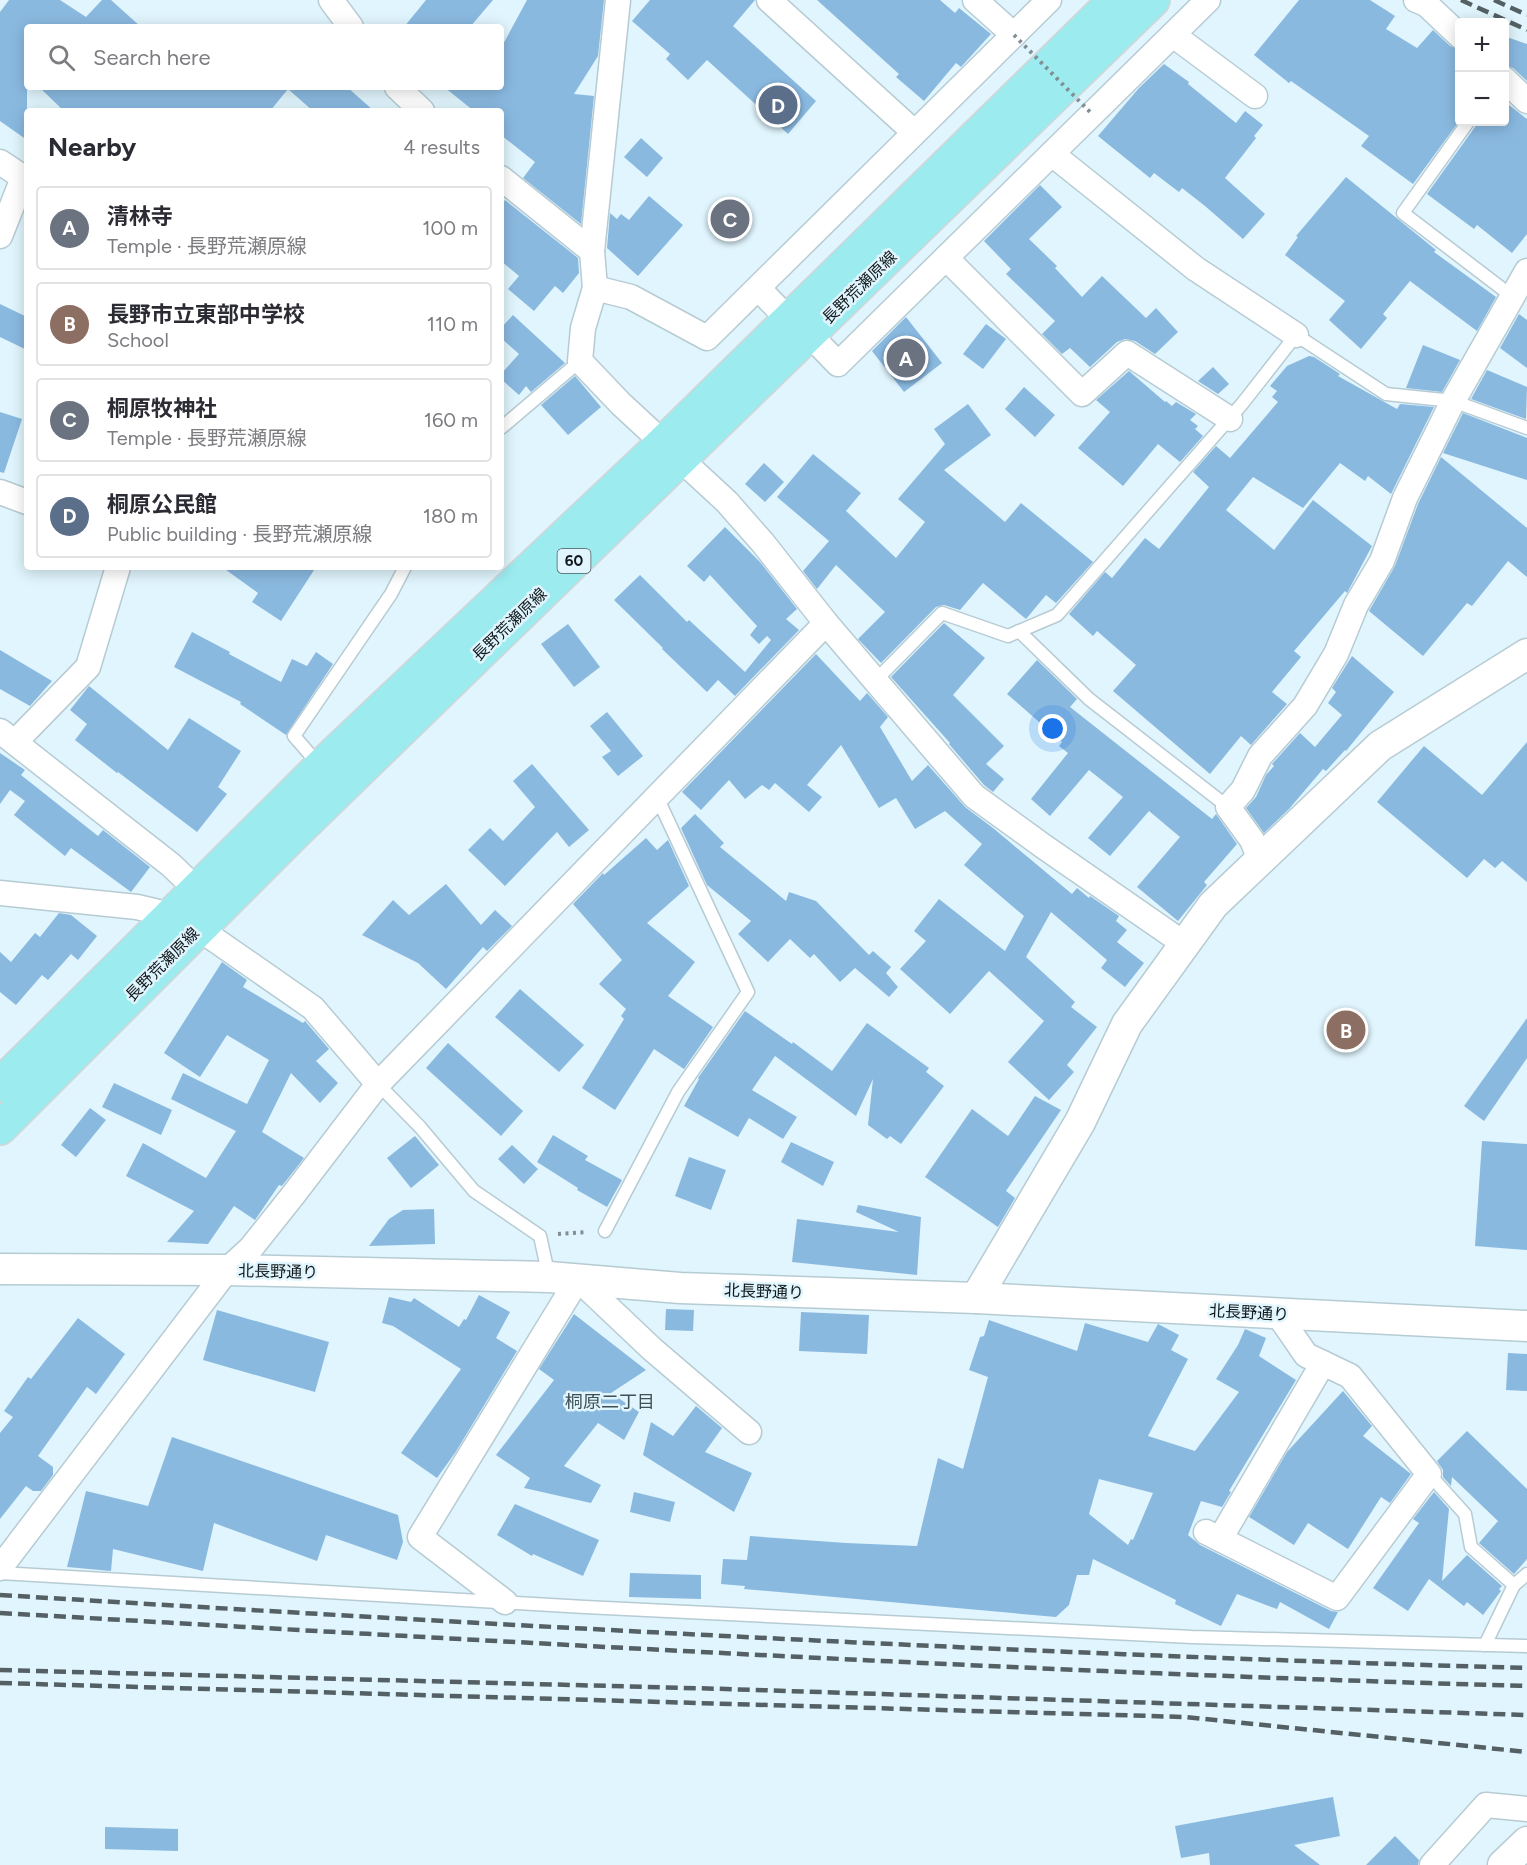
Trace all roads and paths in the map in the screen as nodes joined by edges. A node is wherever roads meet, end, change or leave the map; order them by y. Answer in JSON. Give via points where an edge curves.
{"nodes":[{"id":1,"x":331,"y":0,"type":"edge"},
{"id":2,"x":618,"y":0,"type":"edge"},
{"id":3,"x":769,"y":0,"type":"edge"},
{"id":4,"x":975,"y":0,"type":"edge"},
{"id":5,"x":1050,"y":0,"type":"edge"},
{"id":6,"x":1115,"y":0,"type":"edge"},
{"id":7,"x":1153,"y":0,"type":"edge"},
{"id":8,"x":1208,"y":0,"type":"edge"},
{"id":9,"x":1416,"y":0,"type":"edge"},
{"id":10,"x":349,"y":24,"type":"edge"},
{"id":11,"x":1455,"y":31,"type":"edge"},
{"id":12,"x":1014,"y":35,"type":"junction"},
{"id":13,"x":1173,"y":36,"type":"junction"},
{"id":14,"x":1509,"y":84,"type":"edge"},
{"id":15,"x":1255,"y":96,"type":"dead end"},
{"id":16,"x":1527,"y":101,"type":"edge"},
{"id":17,"x":1092,"y":114,"type":"junction"},
{"id":18,"x":1465,"y":126,"type":"edge"},
{"id":19,"x":914,"y":132,"type":"junction"},
{"id":20,"x":1053,"y":154,"type":"junction"},
{"id":21,"x":0,"y":162,"type":"edge"},
{"id":22,"x":24,"y":178,"type":"edge"},
{"id":23,"x":504,"y":180,"type":"edge"},
{"id":24,"x":24,"y":181,"type":"edge"},
{"id":25,"x":0,"y":236,"type":"edge"},
{"id":26,"x":592,"y":251,"type":"junction"},
{"id":27,"x":946,"y":258,"type":"junction"},
{"id":28,"x":1527,"y":272,"type":"edge"},
{"id":29,"x":595,"y":288,"type":"junction"},
{"id":30,"x":759,"y":288,"type":"junction"},
{"id":31,"x":1513,"y":297,"type":"junction"},
{"id":32,"x":799,"y":327,"type":"junction"},
{"id":33,"x":1296,"y":335,"type":"junction"},
{"id":34,"x":580,"y":361,"type":"junction"},
{"id":35,"x":1454,"y":401,"type":"junction"},
{"id":36,"x":1230,"y":419,"type":"junction"},
{"id":37,"x":504,"y":425,"type":"edge"},
{"id":38,"x":1527,"y":428,"type":"edge"},
{"id":39,"x":671,"y":451,"type":"junction"},
{"id":40,"x":0,"y":492,"type":"edge"},
{"id":41,"x":24,"y":501,"type":"edge"},
{"id":42,"x":117,"y":570,"type":"edge"},
{"id":43,"x":403,"y":570,"type":"edge"},
{"id":44,"x":826,"y":623,"type":"junction"},
{"id":45,"x":1019,"y":631,"type":"junction"},
{"id":46,"x":1527,"y":654,"type":"edge"},
{"id":47,"x":876,"y":680,"type":"junction"},
{"id":48,"x":7,"y":736,"type":"edge"},
{"id":49,"x":320,"y":767,"type":"junction"},
{"id":50,"x":657,"y":797,"type":"junction"},
{"id":51,"x":1228,"y":807,"type":"junction"},
{"id":52,"x":1260,"y":860,"type":"junction"},
{"id":53,"x":197,"y":890,"type":"junction"},
{"id":54,"x":0,"y":893,"type":"edge"},
{"id":55,"x":184,"y":922,"type":"junction"},
{"id":56,"x":1185,"y":945,"type":"junction"},
{"id":57,"x":378,"y":1084,"type":"junction"},
{"id":58,"x":0,"y":1085,"type":"edge"},
{"id":59,"x":0,"y":1128,"type":"edge"},
{"id":60,"x":605,"y":1231,"type":"joint"},
{"id":61,"x":540,"y":1236,"type":"junction"},
{"id":62,"x":0,"y":1269,"type":"edge"},
{"id":63,"x":226,"y":1270,"type":"junction"},
{"id":64,"x":564,"y":1278,"type":"junction"},
{"id":65,"x":976,"y":1298,"type":"junction"},
{"id":66,"x":1277,"y":1313,"type":"junction"},
{"id":67,"x":1527,"y":1326,"type":"edge"},
{"id":68,"x":1323,"y":1363,"type":"junction"},
{"id":69,"x":749,"y":1432,"type":"dead end"},
{"id":70,"x":1429,"y":1474,"type":"junction"},
{"id":71,"x":0,"y":1568,"type":"edge"},
{"id":72,"x":0,"y":1573,"type":"edge"},
{"id":73,"x":1527,"y":1574,"type":"edge"},
{"id":74,"x":1514,"y":1585,"type":"junction"},
{"id":75,"x":505,"y":1602,"type":"junction"},
{"id":76,"x":1485,"y":1645,"type":"junction"},
{"id":77,"x":1527,"y":1646,"type":"edge"},
{"id":78,"x":1527,"y":1809,"type":"edge"},
{"id":79,"x":1432,"y":1865,"type":"edge"}],
"edges":[{"from":1,"to":10,"type":"street"},
{"from":2,"to":26,"type":"street"},
{"from":3,"to":19,"type":"street"},
{"from":4,"to":12,"type":"street"},
{"from":5,"to":12,"type":"street"},
{"from":6,"to":32,"type":"main road","name":"長野荒瀬原線","number":"60"},
{"from":7,"to":32,"type":"main road","name":"長野荒瀬原線","number":"60"},
{"from":8,"to":13,"type":"street"},
{"from":9,"to":11,"type":"street","via":[[1426,4]]},
{"from":12,"to":17,"type":"path","bridge":true},
{"from":12,"to":19,"type":"street"},
{"from":13,"to":15,"type":"street"},
{"from":13,"to":17,"type":"street"},
{"from":14,"to":16,"type":"street"},
{"from":17,"to":20,"type":"street"},
{"from":18,"to":31,"type":"lane","via":[[1402,213]]},
{"from":19,"to":30,"type":"street"},
{"from":20,"to":27,"type":"street"},
{"from":20,"to":33,"type":"street","via":[[1196,269]]},
{"from":21,"to":22,"type":"street"},
{"from":23,"to":26,"type":"street"},
{"from":24,"to":25,"type":"street"},
{"from":26,"to":29,"type":"street"},
{"from":27,"to":32,"type":"street","via":[[838,364]]},
{"from":27,"to":36,"type":"street","via":[[1082,394],[1126,353]]},
{"from":28,"to":31,"type":"street"},
{"from":29,"to":30,"type":"street","via":[[631,297],[707,338]]},
{"from":29,"to":34,"type":"street","via":[[583,328]]},
{"from":30,"to":32,"type":"street"},
{"from":31,"to":35,"type":"street"},
{"from":32,"to":39,"type":"main road","name":"長野荒瀬原線","number":"60"},
{"from":33,"to":35,"type":"lane","via":[[1386,394]]},
{"from":33,"to":36,"type":"lane"},
{"from":34,"to":37,"type":"lane"},
{"from":34,"to":39,"type":"street"},
{"from":35,"to":38,"type":"lane"},
{"from":35,"to":51,"type":"street","via":[[1405,498],[1382,561],[1356,605],[1336,654],[1305,706],[1260,756],[1243,790]]},
{"from":36,"to":45,"type":"lane","via":[[1057,615]]},
{"from":39,"to":44,"type":"street","via":[[727,502],[764,543]]},
{"from":39,"to":49,"type":"main road","name":"長野荒瀬原線","number":"60"},
{"from":39,"to":55,"type":"main road","name":"長野荒瀬原線","number":"60"},
{"from":40,"to":41,"type":"street"},
{"from":42,"to":48,"type":"street","via":[[88,667]]},
{"from":43,"to":49,"type":"lane","via":[[294,736]]},
{"from":44,"to":47,"type":"street"},
{"from":44,"to":50,"type":"street"},
{"from":45,"to":47,"type":"lane","via":[[1008,636],[942,613]]},
{"from":45,"to":51,"type":"lane","via":[[1089,699]]},
{"from":46,"to":52,"type":"street","via":[[1380,746]]},
{"from":47,"to":56,"type":"street","via":[[974,796]]},
{"from":48,"to":53,"type":"street","via":[[171,865]]},
{"from":49,"to":53,"type":"main road","name":"長野荒瀬原線","number":"60"},
{"from":50,"to":57,"type":"street"},
{"from":50,"to":60,"type":"lane","via":[[748,992],[678,1092]]},
{"from":51,"to":52,"type":"street","via":[[1252,840]]},
{"from":52,"to":56,"type":"street","via":[[1213,905]]},
{"from":53,"to":55,"type":"main road","name":"長野荒瀬原線","number":"60"},
{"from":54,"to":55,"type":"street","via":[[137,907]]},
{"from":55,"to":57,"type":"street","via":[[313,1008]]},
{"from":55,"to":58,"type":"main road","name":"長野荒瀬原線","number":"60"},
{"from":55,"to":59,"type":"main road","name":"長野荒瀬原線","number":"60"},
{"from":56,"to":65,"type":"street","via":[[1127,1024],[1080,1122]]},
{"from":57,"to":61,"type":"lane","via":[[474,1191]]},
{"from":57,"to":63,"type":"street","via":[[251,1248]]},
{"from":60,"to":61,"type":"path"},
{"from":61,"to":64,"type":"lane"},
{"from":62,"to":63,"type":"street","name":"北長野通り"},
{"from":63,"to":64,"type":"street","name":"北長野通り"},
{"from":63,"to":71,"type":"street"},
{"from":64,"to":65,"type":"street","name":"北長野通り","via":[[680,1288]]},
{"from":64,"to":69,"type":"street"},
{"from":64,"to":75,"type":"street","via":[[420,1537]]},
{"from":65,"to":66,"type":"street","name":"北長野通り"},
{"from":66,"to":67,"type":"street","name":"北長野通り"},
{"from":66,"to":68,"type":"street","via":[[1306,1355]]},
{"from":68,"to":70,"type":"street","via":[[1350,1376]]},
{"from":68,"to":70,"type":"street","via":[[1213,1536],[1337,1598]]},
{"from":70,"to":74,"type":"lane","via":[[1465,1514],[1471,1547]]},
{"from":72,"to":75,"type":"lane"},
{"from":73,"to":74,"type":"lane"},
{"from":74,"to":76,"type":"lane"},
{"from":75,"to":76,"type":"lane","via":[[1192,1637]]},
{"from":76,"to":77,"type":"lane"},
{"from":78,"to":79,"type":"street","via":[[1486,1805]]}]}
